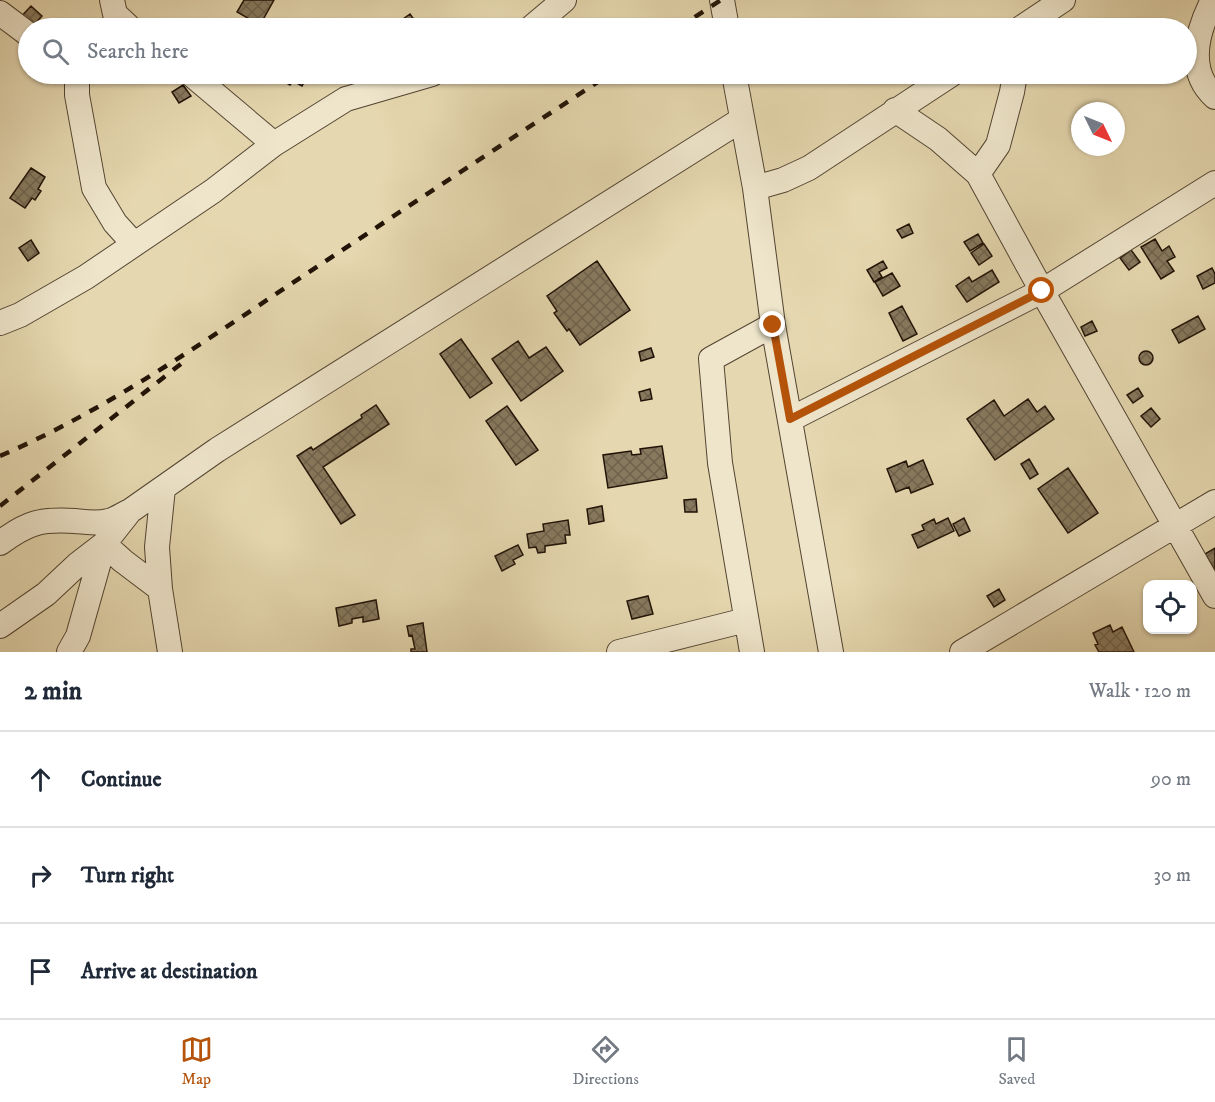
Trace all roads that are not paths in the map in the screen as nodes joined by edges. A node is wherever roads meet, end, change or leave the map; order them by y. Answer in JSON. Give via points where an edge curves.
{"nodes":[{"id":1,"x":112,"y":0,"type":"edge"},
{"id":2,"x":564,"y":0,"type":"edge"},
{"id":3,"x":722,"y":0,"type":"edge"},
{"id":4,"x":1063,"y":0,"type":"edge"},
{"id":5,"x":1212,"y":0,"type":"edge"},
{"id":6,"x":0,"y":13,"type":"edge"},
{"id":7,"x":119,"y":18,"type":"edge"},
{"id":8,"x":543,"y":18,"type":"edge"},
{"id":9,"x":725,"y":18,"type":"edge"},
{"id":10,"x":1037,"y":18,"type":"edge"},
{"id":11,"x":18,"y":26,"type":"edge"},
{"id":12,"x":1197,"y":45,"type":"edge"},
{"id":13,"x":1197,"y":69,"type":"edge"},
{"id":14,"x":77,"y":84,"type":"edge"},
{"id":15,"x":204,"y":84,"type":"edge"},
{"id":16,"x":366,"y":84,"type":"edge"},
{"id":17,"x":398,"y":84,"type":"edge"},
{"id":18,"x":736,"y":84,"type":"edge"},
{"id":19,"x":937,"y":84,"type":"edge"},
{"id":20,"x":1013,"y":84,"type":"edge"},
{"id":21,"x":1215,"y":97,"type":"edge"},
{"id":22,"x":346,"y":99,"type":"junction"},
{"id":23,"x":895,"y":111,"type":"junction"},
{"id":24,"x":741,"y":120,"type":"junction"},
{"id":25,"x":274,"y":144,"type":"junction"},
{"id":26,"x":978,"y":174,"type":"junction"},
{"id":27,"x":1215,"y":183,"type":"edge"},
{"id":28,"x":755,"y":188,"type":"junction"},
{"id":29,"x":134,"y":244,"type":"junction"},
{"id":30,"x":1042,"y":291,"type":"junction"},
{"id":31,"x":0,"y":324,"type":"edge"},
{"id":32,"x":773,"y":325,"type":"junction"},
{"id":33,"x":790,"y":419,"type":"junction"},
{"id":34,"x":163,"y":489,"type":"junction"},
{"id":35,"x":1215,"y":502,"type":"edge"},
{"id":36,"x":130,"y":511,"type":"junction"},
{"id":37,"x":1174,"y":527,"type":"junction"},
{"id":38,"x":0,"y":543,"type":"edge"},
{"id":39,"x":104,"y":544,"type":"junction"},
{"id":40,"x":160,"y":589,"type":"junction"},
{"id":41,"x":1215,"y":596,"type":"edge"},
{"id":42,"x":746,"y":621,"type":"junction"},
{"id":43,"x":0,"y":626,"type":"edge"},
{"id":44,"x":69,"y":652,"type":"edge"},
{"id":45,"x":170,"y":652,"type":"edge"},
{"id":46,"x":619,"y":652,"type":"edge"},
{"id":47,"x":752,"y":652,"type":"edge"},
{"id":48,"x":831,"y":652,"type":"edge"},
{"id":49,"x":962,"y":652,"type":"edge"}],
"edges":[{"from":1,"to":7,"type":"street"},
{"from":2,"to":8,"type":"street"},
{"from":3,"to":9,"type":"street"},
{"from":4,"to":10,"type":"street"},
{"from":5,"to":12,"type":"street"},
{"from":6,"to":11,"type":"street"},
{"from":13,"to":21,"type":"street"},
{"from":14,"to":29,"type":"street","via":[[94,188],[115,223]]},
{"from":15,"to":25,"type":"street"},
{"from":16,"to":22,"type":"street"},
{"from":17,"to":22,"type":"street"},
{"from":18,"to":24,"type":"street"},
{"from":19,"to":23,"type":"street"},
{"from":20,"to":26,"type":"street","via":[[998,145]]},
{"from":22,"to":25,"type":"street"},
{"from":23,"to":26,"type":"street"},
{"from":23,"to":28,"type":"street","via":[[809,168]]},
{"from":24,"to":28,"type":"street"},
{"from":24,"to":34,"type":"street","via":[[217,450]]},
{"from":25,"to":29,"type":"street"},
{"from":26,"to":30,"type":"street"},
{"from":27,"to":30,"type":"street"},
{"from":28,"to":32,"type":"street"},
{"from":29,"to":31,"type":"street","via":[[86,277]]},
{"from":30,"to":33,"type":"street"},
{"from":30,"to":37,"type":"street"},
{"from":32,"to":33,"type":"street"},
{"from":32,"to":42,"type":"street","via":[[711,359],[720,463]]},
{"from":33,"to":48,"type":"street"},
{"from":34,"to":36,"type":"street"},
{"from":34,"to":40,"type":"street","via":[[157,547]]},
{"from":35,"to":37,"type":"street"},
{"from":36,"to":38,"type":"street","via":[[108,521],[50,519],[18,529]]},
{"from":36,"to":39,"type":"street"},
{"from":37,"to":41,"type":"street"},
{"from":37,"to":49,"type":"street"},
{"from":39,"to":40,"type":"street"},
{"from":39,"to":43,"type":"street","via":[[46,594]]},
{"from":39,"to":44,"type":"street","via":[[78,636]]},
{"from":40,"to":45,"type":"street"},
{"from":42,"to":46,"type":"street"},
{"from":42,"to":47,"type":"street"}]}
